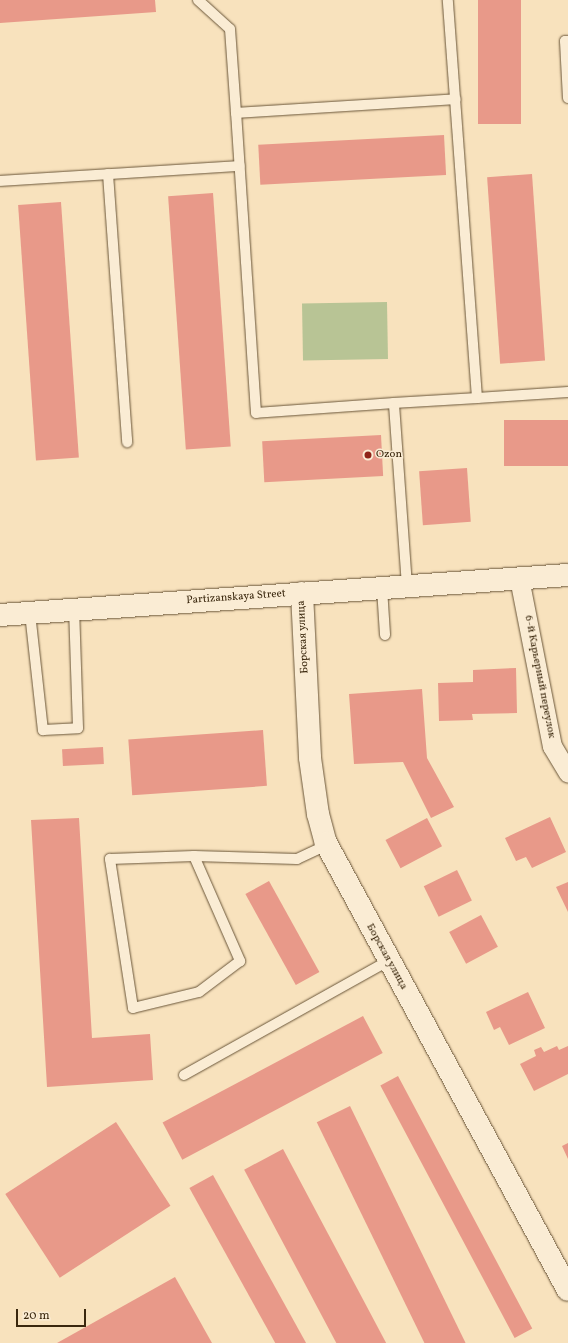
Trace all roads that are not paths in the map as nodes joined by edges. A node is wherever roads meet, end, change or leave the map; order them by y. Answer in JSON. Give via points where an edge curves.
{"nodes":[{"id":1,"x":198,"y":0,"type":"edge"},
{"id":2,"x":448,"y":0,"type":"edge"},
{"id":3,"x":568,"y":41,"type":"edge"},
{"id":4,"x":568,"y":98,"type":"edge"},
{"id":5,"x":456,"y":99,"type":"junction"},
{"id":6,"x":236,"y":112,"type":"junction"},
{"id":7,"x":240,"y":166,"type":"junction"},
{"id":8,"x":108,"y":174,"type":"junction"},
{"id":9,"x":0,"y":181,"type":"edge"},
{"id":10,"x":568,"y":392,"type":"edge"},
{"id":11,"x":477,"y":398,"type":"junction"},
{"id":12,"x":394,"y":403,"type":"junction"},
{"id":13,"x":127,"y":442,"type":"dead end"},
{"id":14,"x":568,"y":575,"type":"edge"},
{"id":15,"x":519,"y":578,"type":"junction"},
{"id":16,"x":407,"y":586,"type":"junction"},
{"id":17,"x":382,"y":588,"type":"junction"},
{"id":18,"x":302,"y":594,"type":"junction"},
{"id":19,"x":74,"y":610,"type":"junction"},
{"id":20,"x":30,"y":612,"type":"junction"},
{"id":21,"x":0,"y":614,"type":"edge"},
{"id":22,"x":385,"y":635,"type":"dead end"},
{"id":23,"x":568,"y":773,"type":"edge"},
{"id":24,"x":327,"y":844,"type":"junction"},
{"id":25,"x":194,"y":856,"type":"junction"},
{"id":26,"x":388,"y":962,"type":"junction"},
{"id":27,"x":184,"y":1075,"type":"dead end"},
{"id":28,"x":568,"y":1290,"type":"edge"}],
"edges":[{"from":1,"to":6,"type":"lane","via":[[230,29]]},
{"from":2,"to":5,"type":"lane"},
{"from":3,"to":4,"type":"lane","via":[[565,41]]},
{"from":5,"to":6,"type":"lane"},
{"from":5,"to":11,"type":"lane"},
{"from":6,"to":7,"type":"lane"},
{"from":7,"to":8,"type":"lane"},
{"from":7,"to":12,"type":"lane","via":[[256,413]]},
{"from":8,"to":9,"type":"lane"},
{"from":8,"to":13,"type":"lane"},
{"from":10,"to":11,"type":"lane"},
{"from":11,"to":12,"type":"lane"},
{"from":12,"to":16,"type":"lane"},
{"from":14,"to":15,"type":"street","name":"Partizanskaya Street"},
{"from":15,"to":16,"type":"street","name":"Partizanskaya Street"},
{"from":15,"to":23,"type":"street","name":"6-й Карьерный переулок","via":[[552,746]]},
{"from":16,"to":17,"type":"street","name":"Partizanskaya Street"},
{"from":17,"to":18,"type":"street","name":"Partizanskaya Street"},
{"from":17,"to":22,"type":"lane"},
{"from":18,"to":19,"type":"street","name":"Partizanskaya Street"},
{"from":18,"to":24,"type":"street","name":"Борская улица","via":[[310,758],[318,814]]},
{"from":19,"to":20,"type":"street","name":"Partizanskaya Street"},
{"from":19,"to":20,"type":"lane","via":[[78,728],[43,730]]},
{"from":20,"to":21,"type":"street","name":"Partizanskaya Street"},
{"from":24,"to":25,"type":"lane","via":[[297,859]]},
{"from":24,"to":26,"type":"street","name":"Борская улица"},
{"from":25,"to":25,"type":"lane","via":[[110,859],[133,1008],[199,992],[240,961]]},
{"from":26,"to":27,"type":"lane"},
{"from":26,"to":28,"type":"street","name":"Борская улица"}]}
